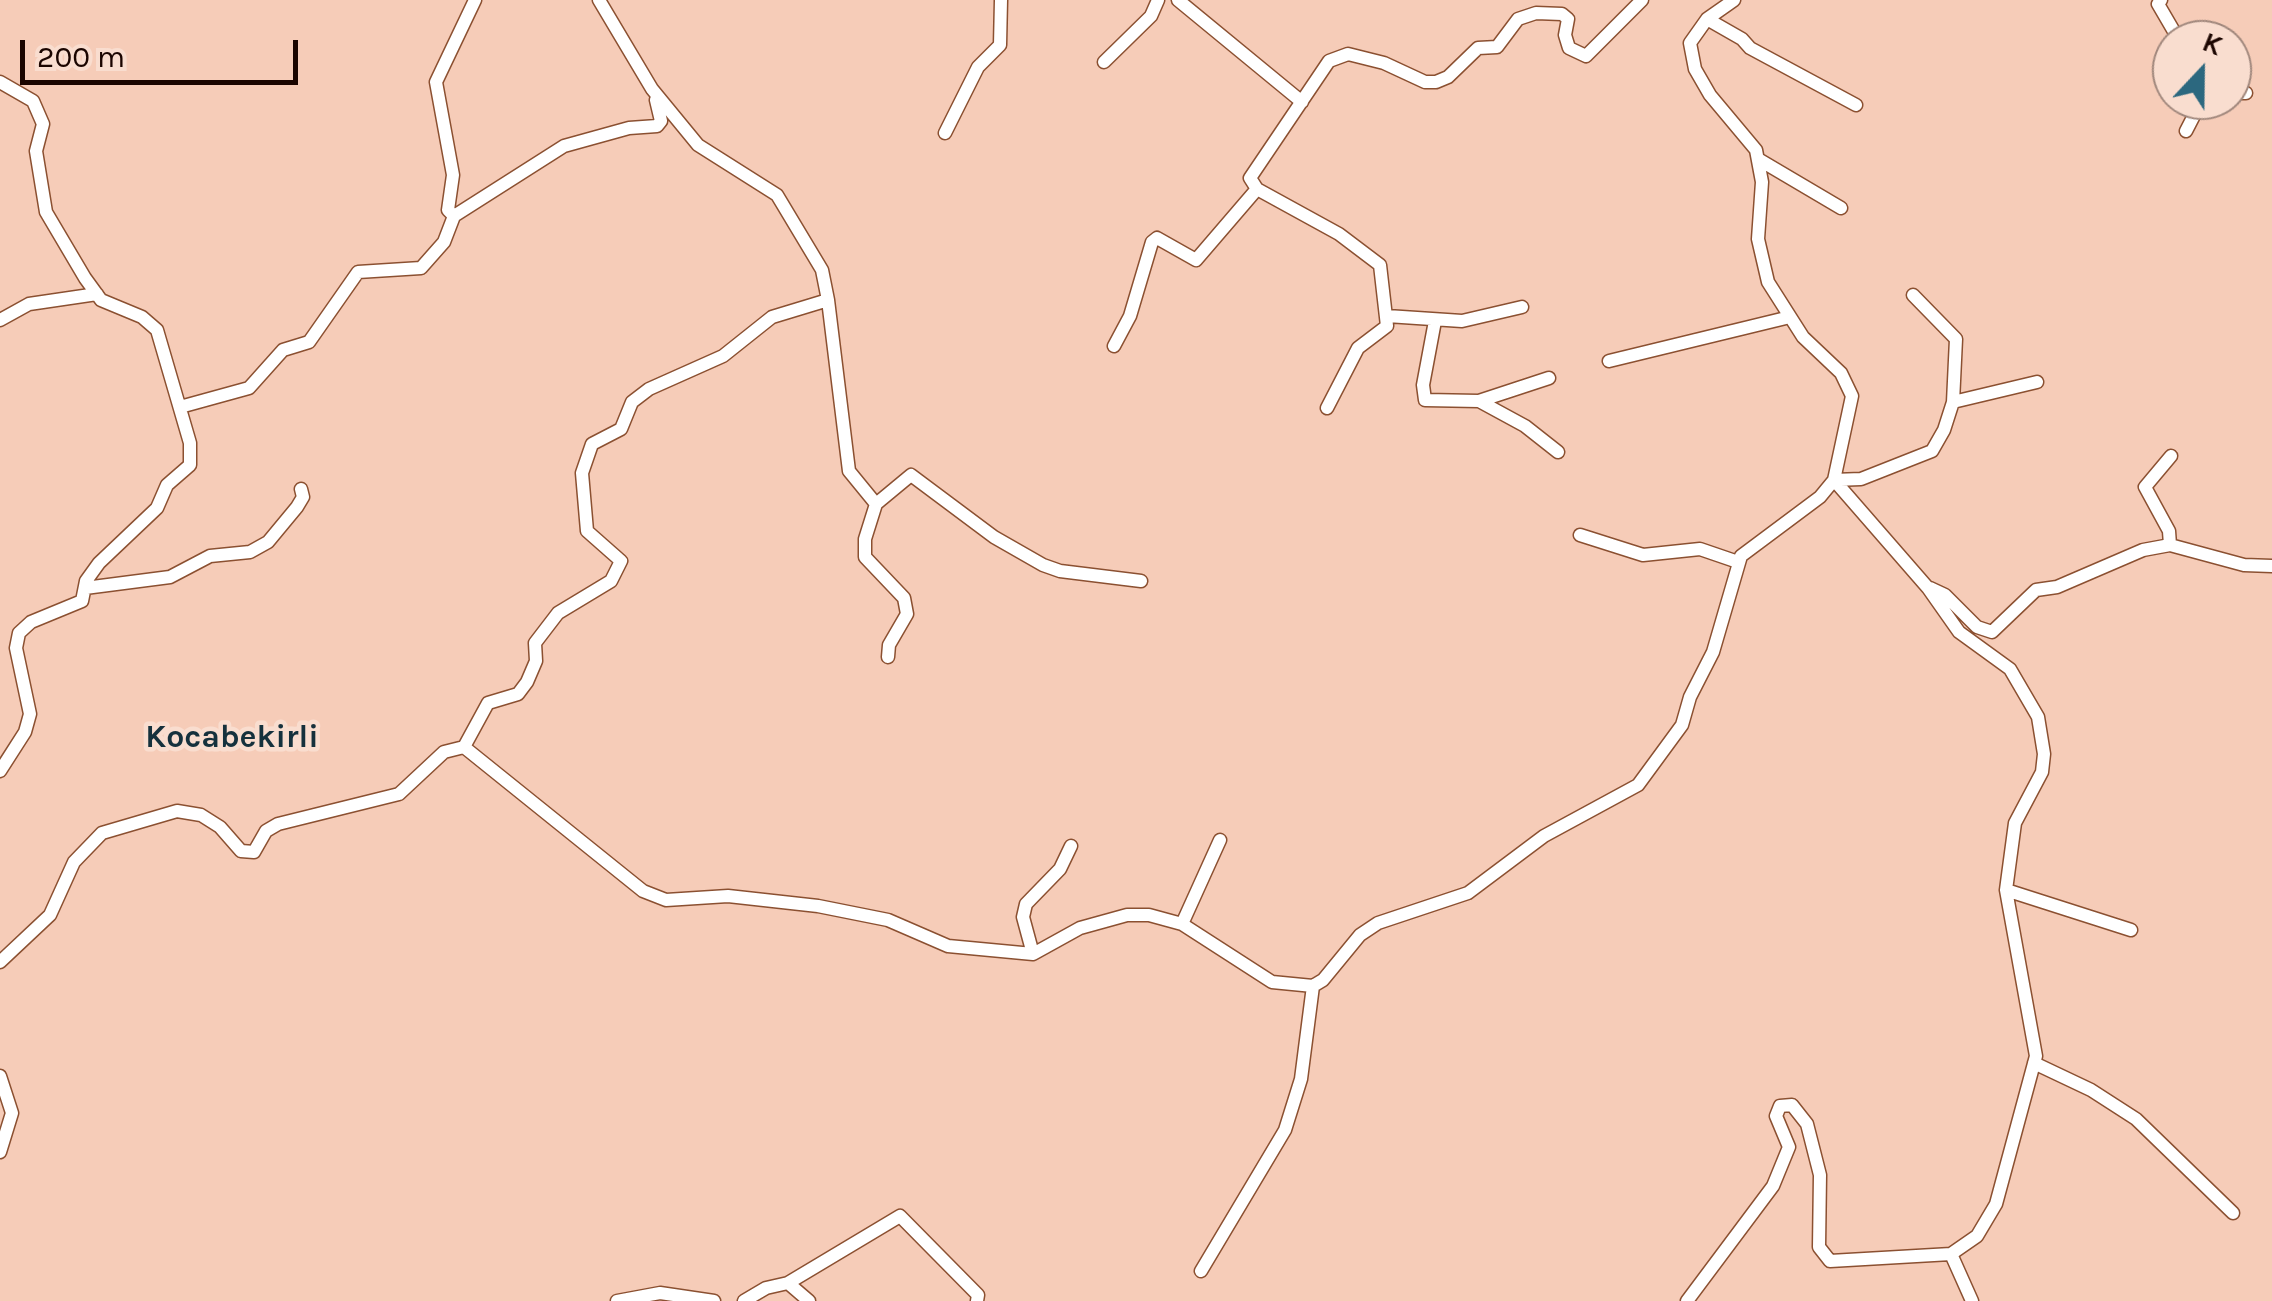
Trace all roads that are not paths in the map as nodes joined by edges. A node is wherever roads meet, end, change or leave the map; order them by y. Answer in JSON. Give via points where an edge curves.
{"nodes":[{"id":1,"x":475,"y":0,"type":"edge"},
{"id":2,"x":600,"y":0,"type":"edge"},
{"id":3,"x":1000,"y":0,"type":"edge"},
{"id":4,"x":1158,"y":0,"type":"edge"},
{"id":5,"x":1178,"y":0,"type":"edge"},
{"id":6,"x":1642,"y":0,"type":"edge"},
{"id":7,"x":1734,"y":0,"type":"edge"},
{"id":8,"x":1707,"y":19,"type":"junction"},
{"id":9,"x":1104,"y":62,"type":"dead end"},
{"id":10,"x":0,"y":82,"type":"edge"},
{"id":11,"x":652,"y":88,"type":"junction"},
{"id":12,"x":1302,"y":102,"type":"junction"},
{"id":13,"x":1856,"y":105,"type":"dead end"},
{"id":14,"x":2191,"y":120,"type":"edge"},
{"id":15,"x":2186,"y":130,"type":"dead end"},
{"id":16,"x":944,"y":133,"type":"dead end"},
{"id":17,"x":1758,"y":160,"type":"junction"},
{"id":18,"x":1257,"y":189,"type":"junction"},
{"id":19,"x":1841,"y":208,"type":"dead end"},
{"id":20,"x":454,"y":216,"type":"junction"},
{"id":21,"x":96,"y":294,"type":"junction"},
{"id":22,"x":1913,"y":295,"type":"dead end"},
{"id":23,"x":828,"y":300,"type":"junction"},
{"id":24,"x":1522,"y":306,"type":"dead end"},
{"id":25,"x":1387,"y":316,"type":"junction"},
{"id":26,"x":1790,"y":316,"type":"junction"},
{"id":27,"x":0,"y":320,"type":"edge"},
{"id":28,"x":1435,"y":321,"type":"junction"},
{"id":29,"x":1114,"y":346,"type":"dead end"},
{"id":30,"x":1609,"y":361,"type":"dead end"},
{"id":31,"x":1549,"y":378,"type":"dead end"},
{"id":32,"x":2036,"y":382,"type":"dead end"},
{"id":33,"x":1480,"y":400,"type":"junction"},
{"id":34,"x":1953,"y":402,"type":"junction"},
{"id":35,"x":180,"y":407,"type":"junction"},
{"id":36,"x":1328,"y":408,"type":"dead end"},
{"id":37,"x":1558,"y":452,"type":"dead end"},
{"id":38,"x":2171,"y":456,"type":"dead end"},
{"id":39,"x":1834,"y":480,"type":"junction"},
{"id":40,"x":301,"y":489,"type":"dead end"},
{"id":41,"x":876,"y":504,"type":"junction"},
{"id":42,"x":1580,"y":535,"type":"dead end"},
{"id":43,"x":2170,"y":545,"type":"junction"},
{"id":44,"x":1738,"y":562,"type":"junction"},
{"id":45,"x":2272,"y":566,"type":"edge"},
{"id":46,"x":1141,"y":581,"type":"dead end"},
{"id":47,"x":84,"y":588,"type":"junction"},
{"id":48,"x":1928,"y":588,"type":"junction"},
{"id":49,"x":888,"y":656,"type":"dead end"},
{"id":50,"x":464,"y":747,"type":"junction"},
{"id":51,"x":0,"y":772,"type":"edge"},
{"id":52,"x":1220,"y":840,"type":"dead end"},
{"id":53,"x":1070,"y":846,"type":"dead end"},
{"id":54,"x":2006,"y":890,"type":"junction"},
{"id":55,"x":1182,"y":924,"type":"junction"},
{"id":56,"x":2132,"y":930,"type":"dead end"},
{"id":57,"x":1033,"y":954,"type":"junction"},
{"id":58,"x":0,"y":962,"type":"edge"},
{"id":59,"x":1313,"y":986,"type":"junction"},
{"id":60,"x":2034,"y":1063,"type":"junction"},
{"id":61,"x":0,"y":1076,"type":"edge"},
{"id":62,"x":0,"y":1152,"type":"edge"},
{"id":63,"x":2233,"y":1213,"type":"dead end"},
{"id":64,"x":1950,"y":1254,"type":"junction"},
{"id":65,"x":1201,"y":1271,"type":"dead end"},
{"id":66,"x":788,"y":1283,"type":"junction"},
{"id":67,"x":617,"y":1301,"type":"edge"},
{"id":68,"x":714,"y":1301,"type":"edge"},
{"id":69,"x":744,"y":1301,"type":"edge"},
{"id":70,"x":809,"y":1301,"type":"edge"},
{"id":71,"x":978,"y":1301,"type":"edge"},
{"id":72,"x":1687,"y":1301,"type":"edge"},
{"id":73,"x":1972,"y":1301,"type":"edge"}],
"edges":[{"from":1,"to":20,"type":"street","via":[[436,82],[453,175],[448,210]]},
{"from":2,"to":11,"type":"street"},
{"from":3,"to":16,"type":"street","via":[[1000,45],[978,67]]},
{"from":4,"to":9,"type":"street","via":[[1152,16]]},
{"from":5,"to":12,"type":"street"},
{"from":6,"to":12,"type":"street","via":[[1586,56],[1569,48],[1568,19],[1536,13],[1518,19],[1496,47],[1478,48],[1436,82],[1340,56],[1329,61]]},
{"from":7,"to":8,"type":"street"},
{"from":8,"to":13,"type":"street"},
{"from":8,"to":17,"type":"street","via":[[1690,43],[1695,69]]},
{"from":10,"to":21,"type":"street","via":[[34,101],[43,124],[36,152],[46,212]]},
{"from":11,"to":20,"type":"street","via":[[662,122],[657,126],[564,146]]},
{"from":11,"to":23,"type":"street","via":[[698,145],[777,195],[822,270]]},
{"from":12,"to":18,"type":"street","via":[[1255,168],[1250,178]]},
{"from":14,"to":15,"type":"street"},
{"from":17,"to":19,"type":"street"},
{"from":17,"to":26,"type":"street","via":[[1758,239],[1768,282]]},
{"from":18,"to":25,"type":"street","via":[[1380,265]]},
{"from":18,"to":29,"type":"street","via":[[1196,260],[1157,238],[1152,242]]},
{"from":20,"to":35,"type":"street","via":[[444,242],[420,268],[358,272],[309,342],[283,350],[250,388]]},
{"from":21,"to":27,"type":"street","via":[[28,304]]},
{"from":21,"to":35,"type":"street","via":[[157,330]]},
{"from":22,"to":34,"type":"street","via":[[1956,340]]},
{"from":23,"to":41,"type":"street","via":[[849,471]]},
{"from":23,"to":50,"type":"street","via":[[772,316],[723,356],[649,389],[632,402],[621,429],[592,444],[582,473],[588,531],[620,561],[611,580],[558,614],[536,643],[527,682],[518,694],[488,702]]},
{"from":24,"to":28,"type":"street"},
{"from":25,"to":28,"type":"street"},
{"from":25,"to":36,"type":"street","via":[[1387,326],[1358,348]]},
{"from":26,"to":30,"type":"street"},
{"from":26,"to":39,"type":"street","via":[[1841,373],[1852,396]]},
{"from":28,"to":33,"type":"street","via":[[1424,397]]},
{"from":31,"to":33,"type":"street"},
{"from":32,"to":34,"type":"street"},
{"from":33,"to":37,"type":"street"},
{"from":34,"to":39,"type":"street","via":[[1932,451],[1862,480]]},
{"from":35,"to":47,"type":"street","via":[[190,466],[99,563]]},
{"from":38,"to":43,"type":"street","via":[[2145,487],[2170,532]]},
{"from":39,"to":44,"type":"street"},
{"from":39,"to":48,"type":"street"},
{"from":40,"to":47,"type":"street","via":[[297,507],[268,542],[250,552],[210,556],[170,577]]},
{"from":41,"to":46,"type":"street","via":[[911,475],[994,538],[1042,564]]},
{"from":41,"to":49,"type":"street","via":[[865,557],[904,598],[907,614]]},
{"from":42,"to":44,"type":"street","via":[[1642,554],[1700,549]]},
{"from":43,"to":45,"type":"street"},
{"from":43,"to":48,"type":"street","via":[[2036,590],[1992,632]]},
{"from":44,"to":59,"type":"street","via":[[1713,652],[1682,725],[1638,786],[1544,836],[1468,893],[1378,922]]},
{"from":47,"to":51,"type":"street","via":[[82,601],[70,610],[31,622],[19,633],[30,714]]},
{"from":48,"to":54,"type":"street","via":[[1958,632],[2010,669],[2038,717],[2042,772],[2015,823]]},
{"from":50,"to":57,"type":"street","via":[[643,891],[818,906],[888,920],[948,946]]},
{"from":50,"to":58,"type":"street","via":[[444,752],[398,794],[278,824],[254,852],[241,851],[201,815],[178,811],[102,833],[74,862],[50,915]]},
{"from":52,"to":55,"type":"street"},
{"from":53,"to":57,"type":"street","via":[[1060,869],[1026,904]]},
{"from":54,"to":56,"type":"street"},
{"from":54,"to":60,"type":"street"},
{"from":55,"to":57,"type":"street","via":[[1126,915],[1080,928]]},
{"from":55,"to":59,"type":"street","via":[[1272,982]]},
{"from":59,"to":65,"type":"street","via":[[1301,1079],[1285,1130]]},
{"from":60,"to":63,"type":"street","via":[[2136,1119]]},
{"from":60,"to":64,"type":"street","via":[[1996,1204],[1976,1236]]},
{"from":61,"to":62,"type":"street","via":[[12,1113]]},
{"from":64,"to":72,"type":"street","via":[[1830,1261],[1819,1247],[1820,1175],[1807,1124],[1792,1106],[1780,1106],[1776,1116],[1788,1147],[1773,1186]]},
{"from":64,"to":73,"type":"street"},
{"from":66,"to":69,"type":"street"},
{"from":66,"to":70,"type":"street"},
{"from":66,"to":71,"type":"street","via":[[900,1216]]},
{"from":67,"to":68,"type":"street","via":[[660,1293]]}]}
